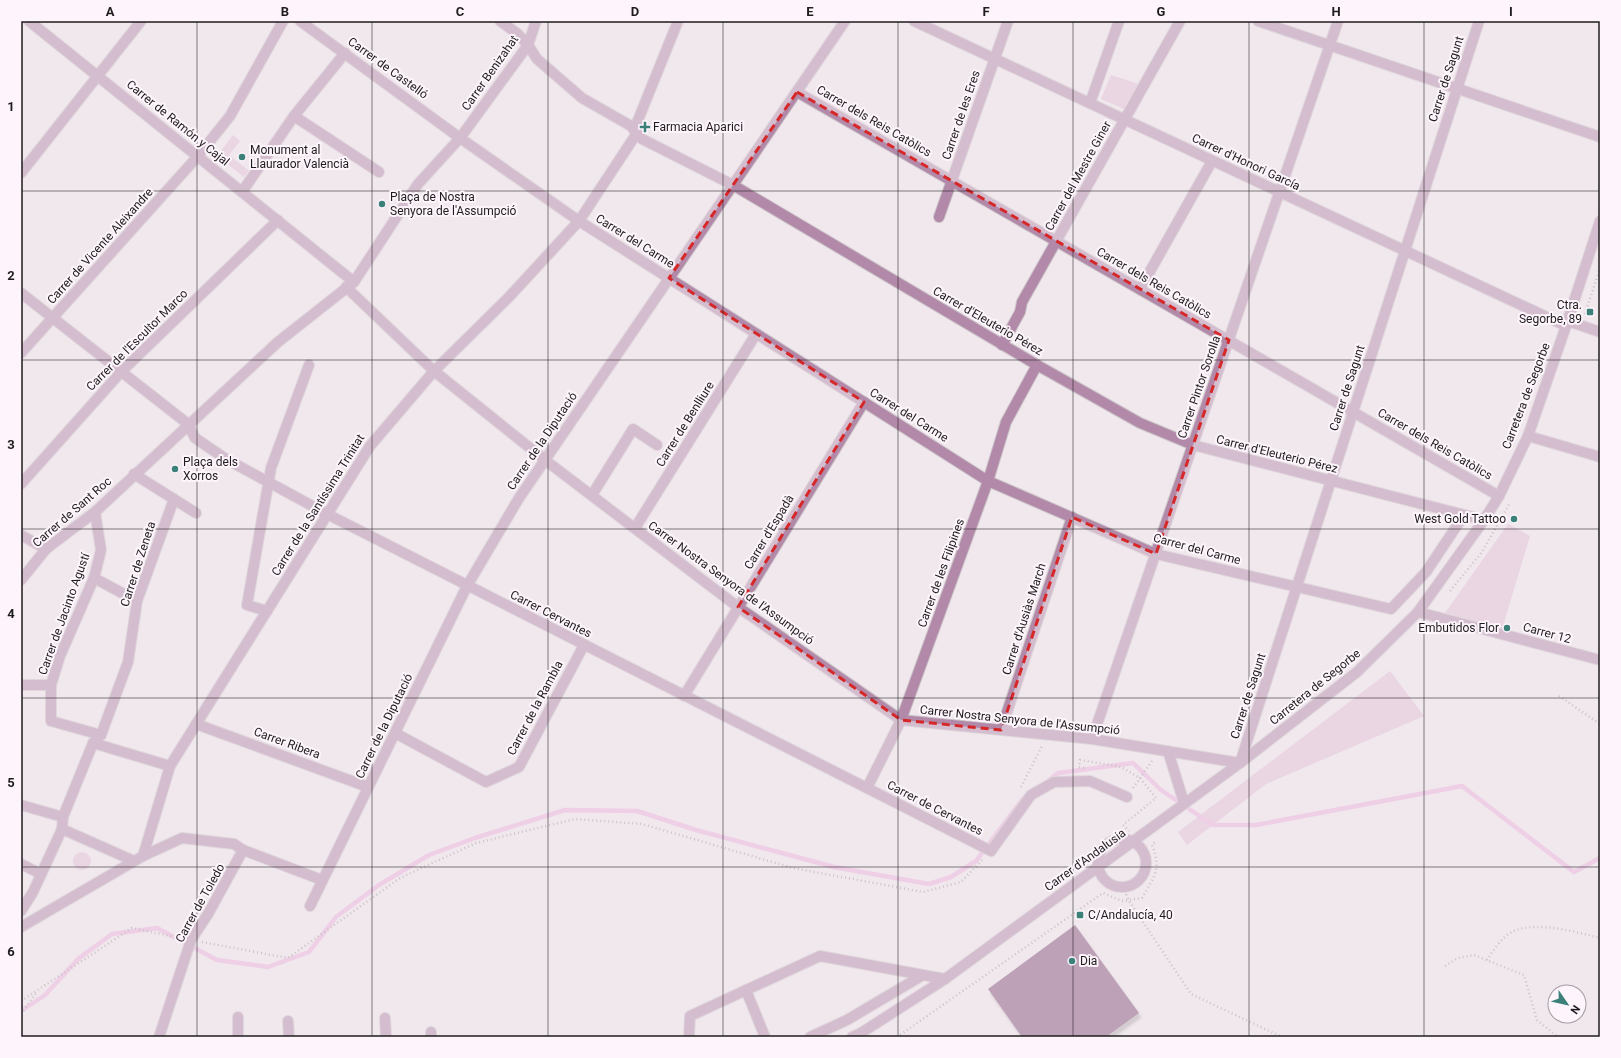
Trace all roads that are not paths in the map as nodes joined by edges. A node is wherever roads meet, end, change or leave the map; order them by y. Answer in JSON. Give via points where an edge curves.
{"nodes":[{"id":1,"x":29,"y":21,"type":"edge"},
{"id":2,"x":141,"y":21,"type":"edge"},
{"id":3,"x":283,"y":21,"type":"edge"},
{"id":4,"x":300,"y":21,"type":"edge"},
{"id":5,"x":500,"y":21,"type":"edge"},
{"id":6,"x":536,"y":21,"type":"edge"},
{"id":7,"x":678,"y":21,"type":"edge"},
{"id":8,"x":845,"y":21,"type":"edge"},
{"id":9,"x":914,"y":21,"type":"edge"},
{"id":10,"x":1008,"y":21,"type":"edge"},
{"id":11,"x":1119,"y":21,"type":"edge"},
{"id":12,"x":1180,"y":21,"type":"edge"},
{"id":13,"x":1258,"y":21,"type":"edge"},
{"id":14,"x":1338,"y":21,"type":"edge"},
{"id":15,"x":1479,"y":21,"type":"edge"},
{"id":16,"x":528,"y":45,"type":"junction"},
{"id":17,"x":1329,"y":45,"type":"junction"},
{"id":18,"x":345,"y":52,"type":"junction"},
{"id":19,"x":994,"y":59,"type":"junction"},
{"id":20,"x":98,"y":75,"type":"junction"},
{"id":21,"x":1457,"y":89,"type":"junction"},
{"id":22,"x":797,"y":92,"type":"junction"},
{"id":23,"x":1090,"y":104,"type":"junction"},
{"id":24,"x":294,"y":116,"type":"junction"},
{"id":25,"x":1124,"y":120,"type":"junction"},
{"id":26,"x":635,"y":132,"type":"junction"},
{"id":27,"x":1600,"y":137,"type":"edge"},
{"id":28,"x":460,"y":138,"type":"junction"},
{"id":29,"x":198,"y":156,"type":"junction"},
{"id":30,"x":1212,"y":161,"type":"junction"},
{"id":31,"x":379,"y":172,"type":"dead end"},
{"id":32,"x":21,"y":173,"type":"edge"},
{"id":33,"x":951,"y":181,"type":"junction"},
{"id":34,"x":733,"y":186,"type":"junction"},
{"id":35,"x":242,"y":192,"type":"junction"},
{"id":36,"x":1279,"y":192,"type":"junction"},
{"id":37,"x":939,"y":217,"type":"dead end"},
{"id":38,"x":278,"y":220,"type":"junction"},
{"id":39,"x":579,"y":221,"type":"junction"},
{"id":40,"x":1600,"y":221,"type":"edge"},
{"id":41,"x":1056,"y":241,"type":"junction"},
{"id":42,"x":1405,"y":251,"type":"junction"},
{"id":43,"x":669,"y":278,"type":"junction"},
{"id":44,"x":350,"y":284,"type":"junction"},
{"id":45,"x":1140,"y":289,"type":"junction"},
{"id":46,"x":21,"y":293,"type":"edge"},
{"id":47,"x":53,"y":317,"type":"junction"},
{"id":48,"x":1567,"y":324,"type":"junction"},
{"id":49,"x":1600,"y":332,"type":"edge"},
{"id":50,"x":756,"y":334,"type":"junction"},
{"id":51,"x":1229,"y":340,"type":"junction"},
{"id":52,"x":1002,"y":345,"type":"junction"},
{"id":53,"x":21,"y":353,"type":"edge"},
{"id":54,"x":309,"y":365,"type":"dead end"},
{"id":55,"x":1038,"y":365,"type":"junction"},
{"id":56,"x":434,"y":371,"type":"junction"},
{"id":57,"x":121,"y":372,"type":"junction"},
{"id":58,"x":864,"y":402,"type":"junction"},
{"id":59,"x":1353,"y":412,"type":"junction"},
{"id":60,"x":188,"y":424,"type":"junction"},
{"id":61,"x":1528,"y":436,"type":"junction"},
{"id":62,"x":657,"y":445,"type":"dead end"},
{"id":63,"x":1193,"y":445,"type":"junction"},
{"id":64,"x":1600,"y":457,"type":"edge"},
{"id":65,"x":545,"y":460,"type":"junction"},
{"id":66,"x":134,"y":474,"type":"junction"},
{"id":67,"x":988,"y":481,"type":"junction"},
{"id":68,"x":1331,"y":481,"type":"junction"},
{"id":69,"x":269,"y":482,"type":"junction"},
{"id":70,"x":21,"y":484,"type":"edge"},
{"id":71,"x":592,"y":495,"type":"junction"},
{"id":72,"x":1499,"y":496,"type":"junction"},
{"id":73,"x":174,"y":499,"type":"junction"},
{"id":74,"x":95,"y":512,"type":"junction"},
{"id":75,"x":196,"y":513,"type":"dead end"},
{"id":76,"x":327,"y":514,"type":"junction"},
{"id":77,"x":1464,"y":516,"type":"junction"},
{"id":78,"x":1072,"y":517,"type":"junction"},
{"id":79,"x":1484,"y":520,"type":"junction"},
{"id":80,"x":635,"y":528,"type":"junction"},
{"id":81,"x":21,"y":535,"type":"edge"},
{"id":82,"x":46,"y":549,"type":"junction"},
{"id":83,"x":1156,"y":554,"type":"junction"},
{"id":84,"x":94,"y":578,"type":"junction"},
{"id":85,"x":21,"y":580,"type":"edge"},
{"id":86,"x":468,"y":586,"type":"junction"},
{"id":87,"x":1297,"y":587,"type":"junction"},
{"id":88,"x":137,"y":601,"type":"junction"},
{"id":89,"x":738,"y":607,"type":"junction"},
{"id":90,"x":267,"y":611,"type":"junction"},
{"id":91,"x":1418,"y":612,"type":"junction"},
{"id":92,"x":584,"y":645,"type":"junction"},
{"id":93,"x":1600,"y":660,"type":"edge"},
{"id":94,"x":21,"y":685,"type":"edge"},
{"id":95,"x":51,"y":685,"type":"junction"},
{"id":96,"x":684,"y":696,"type":"junction"},
{"id":97,"x":901,"y":720,"type":"junction"},
{"id":98,"x":196,"y":724,"type":"junction"},
{"id":99,"x":1001,"y":730,"type":"junction"},
{"id":100,"x":395,"y":733,"type":"junction"},
{"id":101,"x":101,"y":735,"type":"junction"},
{"id":102,"x":1092,"y":739,"type":"junction"},
{"id":103,"x":93,"y":743,"type":"junction"},
{"id":104,"x":1168,"y":751,"type":"junction"},
{"id":105,"x":1240,"y":763,"type":"junction"},
{"id":106,"x":170,"y":766,"type":"junction"},
{"id":107,"x":368,"y":787,"type":"junction"},
{"id":108,"x":867,"y":788,"type":"junction"},
{"id":109,"x":1127,"y":797,"type":"road end"},
{"id":110,"x":1184,"y":803,"type":"junction"},
{"id":111,"x":21,"y":805,"type":"edge"},
{"id":112,"x":63,"y":817,"type":"junction"},
{"id":113,"x":62,"y":828,"type":"junction"},
{"id":114,"x":1134,"y":839,"type":"junction"},
{"id":115,"x":243,"y":850,"type":"junction"},
{"id":116,"x":138,"y":859,"type":"junction"},
{"id":117,"x":21,"y":864,"type":"edge"},
{"id":118,"x":1099,"y":866,"type":"junction"},
{"id":119,"x":41,"y":874,"type":"junction"},
{"id":120,"x":322,"y":880,"type":"junction"},
{"id":121,"x":310,"y":906,"type":"dead end"},
{"id":122,"x":21,"y":911,"type":"edge"},
{"id":123,"x":21,"y":927,"type":"edge"},
{"id":124,"x":923,"y":975,"type":"junction"},
{"id":125,"x":945,"y":979,"type":"junction"},
{"id":126,"x":746,"y":990,"type":"junction"},
{"id":127,"x":238,"y":1017,"type":"dead end"},
{"id":128,"x":385,"y":1018,"type":"dead end"},
{"id":129,"x":288,"y":1020,"type":"dead end"},
{"id":130,"x":159,"y":1037,"type":"edge"},
{"id":131,"x":238,"y":1037,"type":"edge"},
{"id":132,"x":289,"y":1037,"type":"edge"},
{"id":133,"x":386,"y":1037,"type":"edge"},
{"id":134,"x":689,"y":1037,"type":"edge"},
{"id":135,"x":765,"y":1037,"type":"edge"},
{"id":136,"x":810,"y":1037,"type":"edge"},
{"id":137,"x":852,"y":1037,"type":"edge"}],
"edges":[{"from":1,"to":20,"type":"street","name":"Carrer de Ramón y Cajal"},
{"from":2,"to":20,"type":"street"},
{"from":3,"to":29,"type":"street","name":"Carrer de Vicente Aleixandre","via":[[230,116]]},
{"from":4,"to":18,"type":"street","name":"Carrer de Castelló"},
{"from":5,"to":16,"type":"street","name":"Carrer d'Eleuterio Pérez"},
{"from":6,"to":16,"type":"street","name":"Carrer Benizahat"},
{"from":7,"to":26,"type":"street","name":"Carrer de la Santíssima Trinitat"},
{"from":8,"to":22,"type":"street","name":"Carrer de la Diputació"},
{"from":9,"to":19,"type":"street","name":"Carrer d'Honori García"},
{"from":10,"to":19,"type":"street","name":"Carrer de les Eres"},
{"from":11,"to":23,"type":"street"},
{"from":12,"to":25,"type":"street","name":"Carrer del Mestre Giner"},
{"from":13,"to":17,"type":"street"},
{"from":14,"to":17,"type":"street","name":"Carrer Pintor Sorolla"},
{"from":15,"to":21,"type":"street","name":"Carrer de Sagunt"},
{"from":16,"to":26,"type":"street","name":"Carrer d'Eleuterio Pérez","via":[[537,59],[582,98],[631,126]]},
{"from":16,"to":28,"type":"street","name":"Carrer Benizahat"},
{"from":17,"to":21,"type":"street"},
{"from":17,"to":36,"type":"street","name":"Carrer Pintor Sorolla"},
{"from":18,"to":24,"type":"street"},
{"from":18,"to":28,"type":"street","name":"Carrer de Castelló"},
{"from":19,"to":23,"type":"street","name":"Carrer d'Honori García"},
{"from":19,"to":33,"type":"street","name":"Carrer de les Eres"},
{"from":20,"to":29,"type":"street","name":"Carrer de Ramón y Cajal"},
{"from":20,"to":32,"type":"street"},
{"from":21,"to":27,"type":"street"},
{"from":21,"to":42,"type":"street","name":"Carrer de Sagunt"},
{"from":22,"to":33,"type":"street","name":"Carrer dels Reis Catòlics"},
{"from":22,"to":34,"type":"street","name":"Carrer de la Diputació"},
{"from":23,"to":25,"type":"street","name":"Carrer d'Honori García"},
{"from":24,"to":31,"type":"street"},
{"from":24,"to":35,"type":"street"},
{"from":25,"to":30,"type":"street","name":"Carrer d'Honori García"},
{"from":25,"to":41,"type":"street","name":"Carrer del Mestre Giner"},
{"from":26,"to":34,"type":"street","name":"Carrer d'Eleuterio Pérez","via":[[642,139]]},
{"from":26,"to":39,"type":"street","name":"Carrer de la Santíssima Trinitat"},
{"from":28,"to":39,"type":"street","name":"Carrer del Carme"},
{"from":28,"to":44,"type":"street","via":[[418,184]]},
{"from":29,"to":35,"type":"street","name":"Carrer de Ramón y Cajal"},
{"from":29,"to":47,"type":"street","name":"Carrer de Vicente Aleixandre"},
{"from":30,"to":36,"type":"street","name":"Carrer d'Honori García"},
{"from":30,"to":45,"type":"street"},
{"from":33,"to":37,"type":"street","name":"Carrer de les Eres"},
{"from":33,"to":41,"type":"street","name":"Carrer dels Reis Catòlics"},
{"from":34,"to":43,"type":"street","name":"Carrer de la Diputació"},
{"from":34,"to":52,"type":"street","name":"Carrer d'Eleuterio Pérez"},
{"from":35,"to":38,"type":"street","name":"Carrer de Ramón y Cajal"},
{"from":36,"to":42,"type":"street","name":"Carrer d'Honori García"},
{"from":36,"to":51,"type":"street","name":"Carrer Pintor Sorolla"},
{"from":38,"to":44,"type":"street","name":"Carrer de Ramón y Cajal","via":[[336,261]]},
{"from":38,"to":57,"type":"street","name":"Carrer de l'Escultor Marco"},
{"from":39,"to":43,"type":"street","name":"Carrer del Carme"},
{"from":39,"to":56,"type":"street","name":"Carrer de la Santíssima Trinitat","via":[[509,297]]},
{"from":40,"to":48,"type":"street","name":"Carretera de Segorbe"},
{"from":41,"to":45,"type":"street","name":"Carrer dels Reis Catòlics"},
{"from":41,"to":52,"type":"street","name":"Carrer del Mestre Giner","via":[[1022,302],[1020,312]]},
{"from":42,"to":48,"type":"street","name":"Carrer d'Honori García"},
{"from":42,"to":59,"type":"street","name":"Carrer de Sagunt"},
{"from":43,"to":50,"type":"street","name":"Carrer del Carme"},
{"from":43,"to":65,"type":"street","name":"Carrer de la Diputació"},
{"from":44,"to":56,"type":"street","name":"Carrer Nostra Senyora de l'Assumpció"},
{"from":44,"to":60,"type":"street","via":[[319,312],[278,342]]},
{"from":45,"to":51,"type":"street","name":"Carrer dels Reis Catòlics"},
{"from":46,"to":47,"type":"street"},
{"from":47,"to":53,"type":"street","name":"Carrer de Vicente Aleixandre"},
{"from":47,"to":57,"type":"street"},
{"from":48,"to":49,"type":"street","name":"Carrer d'Honori García"},
{"from":48,"to":61,"type":"street","name":"Carretera de Segorbe"},
{"from":50,"to":58,"type":"street","name":"Carrer del Carme"},
{"from":50,"to":80,"type":"street","name":"Carrer de Benlliure"},
{"from":51,"to":59,"type":"street","name":"Carrer dels Reis Catòlics"},
{"from":51,"to":63,"type":"street","name":"Carrer Pintor Sorolla"},
{"from":52,"to":55,"type":"street","name":"Carrer d'Eleuterio Pérez"},
{"from":54,"to":69,"type":"street","via":[[271,468]]},
{"from":55,"to":63,"type":"street","name":"Carrer d'Eleuterio Pérez","via":[[1140,423]]},
{"from":55,"to":67,"type":"street","name":"Carrer de les Filipines","via":[[1006,422]]},
{"from":56,"to":65,"type":"street","name":"Carrer Nostra Senyora de l'Assumpció"},
{"from":56,"to":76,"type":"street","name":"Carrer de la Santíssima Trinitat","via":[[370,446]]},
{"from":57,"to":60,"type":"street"},
{"from":57,"to":70,"type":"street","name":"Carrer de l'Escultor Marco"},
{"from":58,"to":67,"type":"street","name":"Carrer del Carme"},
{"from":58,"to":89,"type":"street","name":"Carrer d'Espadà"},
{"from":59,"to":68,"type":"street","name":"Carrer de Sagunt"},
{"from":59,"to":72,"type":"street","name":"Carrer dels Reis Catòlics"},
{"from":60,"to":66,"type":"street"},
{"from":60,"to":69,"type":"street","name":"Carrer Cervantes","via":[[195,438],[226,459]]},
{"from":61,"to":64,"type":"street"},
{"from":61,"to":72,"type":"street","name":"Carretera de Segorbe"},
{"from":62,"to":71,"type":"street","via":[[633,429]]},
{"from":63,"to":68,"type":"street","name":"Carrer d'Eleuterio Pérez"},
{"from":63,"to":83,"type":"street","name":"Carrer Pintor Sorolla"},
{"from":65,"to":71,"type":"street","name":"Carrer Nostra Senyora de l'Assumpció"},
{"from":65,"to":86,"type":"street","name":"Carrer de la Diputació","via":[[519,498]]},
{"from":66,"to":73,"type":"street"},
{"from":66,"to":74,"type":"street","name":"Carrer de Sant Roc"},
{"from":67,"to":78,"type":"street","name":"Carrer del Carme"},
{"from":67,"to":97,"type":"street","name":"Carrer de les Filipines"},
{"from":68,"to":77,"type":"street","name":"Carrer d'Eleuterio Pérez"},
{"from":68,"to":87,"type":"street","name":"Carrer de Sagunt"},
{"from":69,"to":76,"type":"street","name":"Carrer Cervantes"},
{"from":69,"to":90,"type":"street","via":[[247,605]]},
{"from":71,"to":80,"type":"street","name":"Carrer Nostra Senyora de l'Assumpció"},
{"from":72,"to":79,"type":"street","name":"Carretera de Segorbe"},
{"from":73,"to":75,"type":"street"},
{"from":73,"to":88,"type":"street","name":"Carrer de Zeneta"},
{"from":74,"to":82,"type":"street","name":"Carrer de Sant Roc"},
{"from":74,"to":84,"type":"street","name":"Carrer de Jacinto Agustí","via":[[101,550]]},
{"from":76,"to":86,"type":"street","name":"Carrer Cervantes"},
{"from":76,"to":90,"type":"street","name":"Carrer de la Santíssima Trinitat"},
{"from":77,"to":79,"type":"street","name":"Carrer d'Eleuterio Pérez"},
{"from":77,"to":87,"type":"street","name":"Carrer del Carme","via":[[1426,572],[1391,609]]},
{"from":78,"to":83,"type":"street","name":"Carrer del Carme"},
{"from":78,"to":99,"type":"street","name":"Carrer d'Ausiàs March"},
{"from":79,"to":91,"type":"street","name":"Carretera de Segorbe"},
{"from":80,"to":89,"type":"street","name":"Carrer Nostra Senyora de l'Assumpció"},
{"from":81,"to":82,"type":"street"},
{"from":82,"to":85,"type":"street","name":"Carrer de Sant Roc"},
{"from":83,"to":87,"type":"street","name":"Carrer del Carme"},
{"from":83,"to":102,"type":"street","name":"Carrer Pintor Sorolla"},
{"from":84,"to":88,"type":"street"},
{"from":84,"to":95,"type":"street","name":"Carrer de Jacinto Agustí","via":[[60,656]]},
{"from":86,"to":92,"type":"street","name":"Carrer Cervantes"},
{"from":86,"to":100,"type":"street","name":"Carrer de la Diputació"},
{"from":87,"to":105,"type":"street","name":"Carrer de Sagunt"},
{"from":88,"to":101,"type":"street","name":"Carrer de Zeneta","via":[[128,662]]},
{"from":89,"to":96,"type":"street","name":"Carrer d'Espadà"},
{"from":89,"to":97,"type":"street","name":"Carrer Nostra Senyora de l'Assumpció"},
{"from":90,"to":98,"type":"street","name":"Carrer de la Santíssima Trinitat"},
{"from":91,"to":93,"type":"street","name":"Carrer 12"},
{"from":91,"to":105,"type":"street","name":"Carretera de Segorbe","via":[[1358,672]]},
{"from":92,"to":96,"type":"street","name":"Carrer Cervantes"},
{"from":92,"to":100,"type":"street","name":"Carrer de la Rambla","via":[[518,767],[486,782]]},
{"from":94,"to":95,"type":"street"},
{"from":95,"to":101,"type":"street","name":"Carrer de Jacinto Agustí","via":[[51,721]]},
{"from":96,"to":108,"type":"street","name":"Carrer Cervantes"},
{"from":97,"to":99,"type":"street","name":"Carrer Nostra Senyora de l'Assumpció"},
{"from":97,"to":108,"type":"street","name":"Carrer de les Filipines"},
{"from":98,"to":106,"type":"street","name":"Carrer de la Santíssima Trinitat"},
{"from":98,"to":107,"type":"street","name":"Carrer Ribera"},
{"from":99,"to":102,"type":"street","name":"Carrer Nostra Senyora de l'Assumpció"},
{"from":100,"to":107,"type":"street","name":"Carrer de la Diputació"},
{"from":101,"to":103,"type":"street","name":"Carrer de Zeneta"},
{"from":102,"to":104,"type":"street","name":"Carrer Nostra Senyora de l'Assumpció"},
{"from":103,"to":106,"type":"street"},
{"from":103,"to":112,"type":"street","name":"Carrer de Zeneta"},
{"from":104,"to":105,"type":"street","name":"Carrer Nostra Senyora de l'Assumpció"},
{"from":104,"to":110,"type":"street"},
{"from":105,"to":110,"type":"street","name":"Carrer d'Andalusia"},
{"from":106,"to":116,"type":"street","name":"Carrer de la Santíssima Trinitat"},
{"from":107,"to":120,"type":"street","name":"Carrer de la Diputació"},
{"from":108,"to":109,"type":"street","name":"Carrer de Cervantes","via":[[991,851],[1031,795],[1054,782],[1090,781]]},
{"from":110,"to":114,"type":"street","name":"Carrer d'Andalusia"},
{"from":111,"to":112,"type":"street"},
{"from":112,"to":113,"type":"street","name":"Carrer de Zeneta"},
{"from":113,"to":116,"type":"street"},
{"from":113,"to":119,"type":"street","name":"Carrer de Zeneta"},
{"from":114,"to":118,"type":"street","via":[[1109,843],[1099,856]]},
{"from":114,"to":118,"type":"street","via":[[1146,861],[1146,868],[1139,881],[1133,885],[1118,887],[1104,879]]},
{"from":115,"to":116,"type":"street","via":[[234,844],[182,838]]},
{"from":115,"to":120,"type":"street"},
{"from":115,"to":130,"type":"street","name":"Carrer de Toledo","via":[[191,940]]},
{"from":116,"to":123,"type":"street"},
{"from":117,"to":119,"type":"street"},
{"from":118,"to":125,"type":"street","name":"Carrer d'Andalusia"},
{"from":119,"to":122,"type":"street","name":"Carrer de Zeneta"},
{"from":120,"to":121,"type":"street","name":"Carrer de la Diputació"},
{"from":124,"to":125,"type":"street"},
{"from":124,"to":126,"type":"street","via":[[820,956]]},
{"from":124,"to":136,"type":"street","via":[[847,1020]]},
{"from":125,"to":137,"type":"street","name":"Carrer d'Andalusia"},
{"from":126,"to":134,"type":"street","via":[[690,1016]]},
{"from":126,"to":135,"type":"street"},
{"from":127,"to":131,"type":"street"},
{"from":128,"to":133,"type":"street"},
{"from":129,"to":132,"type":"street"}]}
